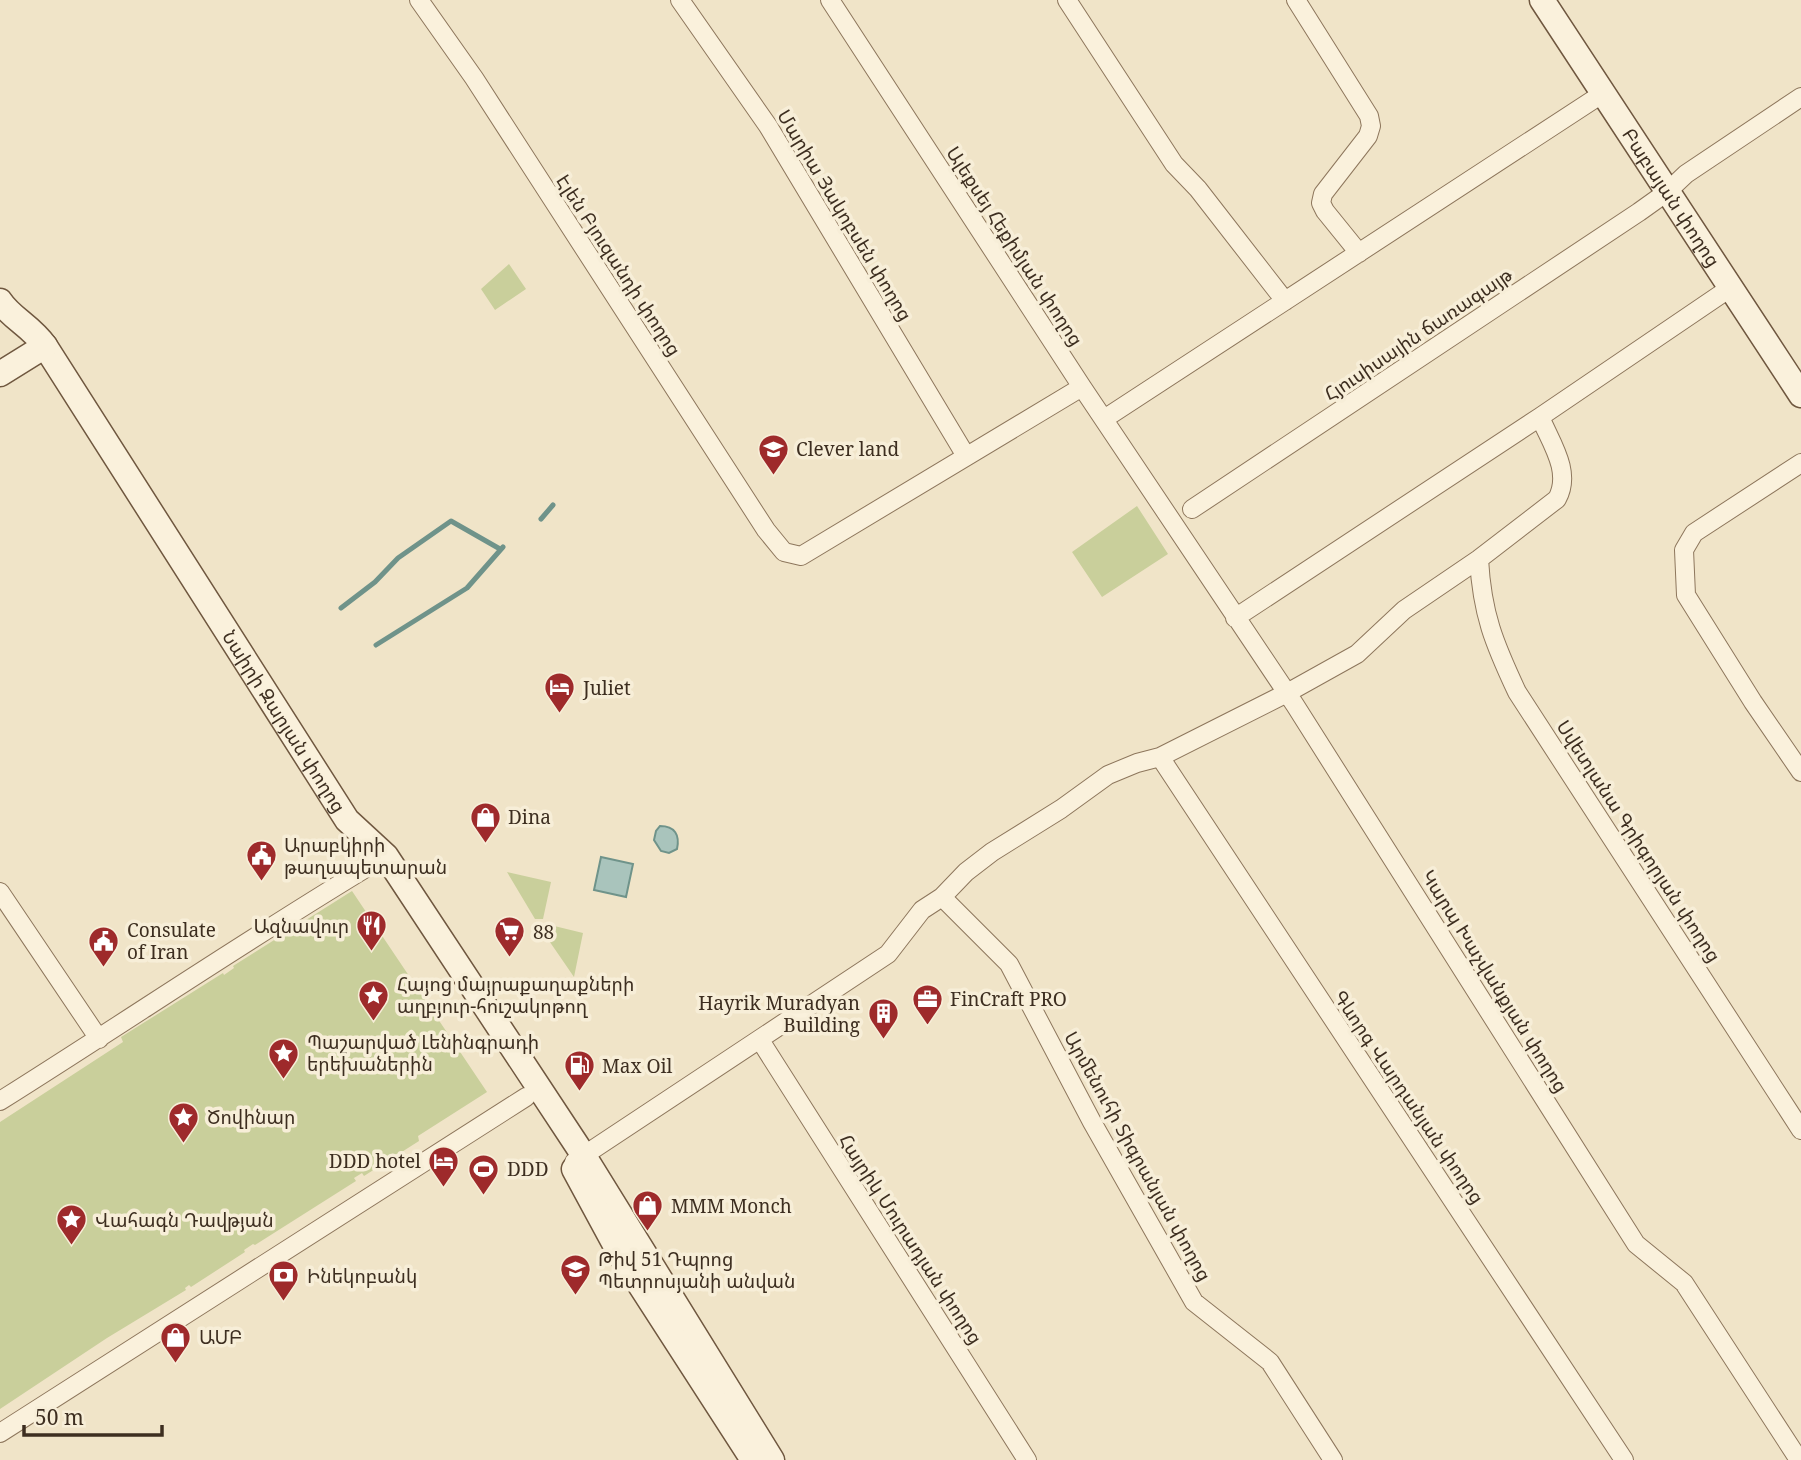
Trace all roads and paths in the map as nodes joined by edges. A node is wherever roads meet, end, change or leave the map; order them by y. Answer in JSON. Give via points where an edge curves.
{"nodes":[{"id":1,"x":419,"y":0,"type":"edge"},
{"id":2,"x":680,"y":0,"type":"edge"},
{"id":3,"x":830,"y":0,"type":"edge"},
{"id":4,"x":1067,"y":0,"type":"edge"},
{"id":5,"x":1296,"y":0,"type":"edge"},
{"id":6,"x":1542,"y":0,"type":"edge"},
{"id":7,"x":1602,"y":94,"type":"junction"},
{"id":8,"x":1801,"y":97,"type":"edge"},
{"id":9,"x":1667,"y":192,"type":"junction"},
{"id":10,"x":1359,"y":253,"type":"junction"},
{"id":11,"x":1730,"y":288,"type":"junction"},
{"id":12,"x":0,"y":301,"type":"edge"},
{"id":13,"x":1285,"y":301,"type":"junction"},
{"id":14,"x":40,"y":339,"type":"junction"},
{"id":15,"x":0,"y":357,"type":"edge"},
{"id":16,"x":0,"y":374,"type":"edge"},
{"id":17,"x":1082,"y":387,"type":"junction"},
{"id":18,"x":1801,"y":395,"type":"edge"},
{"id":19,"x":1540,"y":417,"type":"junction"},
{"id":20,"x":1104,"y":419,"type":"junction"},
{"id":21,"x":966,"y":456,"type":"junction"},
{"id":22,"x":1801,"y":463,"type":"edge"},
{"id":23,"x":1192,"y":509,"type":"dead end"},
{"id":24,"x":1166,"y":514,"type":"joint"},
{"id":25,"x":1479,"y":559,"type":"junction"},
{"id":26,"x":1235,"y":618,"type":"junction"},
{"id":27,"x":1287,"y":693,"type":"junction"},
{"id":28,"x":1160,"y":757,"type":"junction"},
{"id":29,"x":1801,"y":772,"type":"edge"},
{"id":30,"x":380,"y":860,"type":"junction"},
{"id":31,"x":0,"y":892,"type":"edge"},
{"id":32,"x":942,"y":897,"type":"junction"},
{"id":33,"x":99,"y":1039,"type":"junction"},
{"id":34,"x":760,"y":1040,"type":"junction"},
{"id":35,"x":526,"y":1097,"type":"junction"},
{"id":36,"x":0,"y":1101,"type":"edge"},
{"id":37,"x":1801,"y":1130,"type":"edge"},
{"id":38,"x":578,"y":1160,"type":"junction"},
{"id":39,"x":0,"y":1433,"type":"edge"},
{"id":40,"x":753,"y":1460,"type":"edge"},
{"id":41,"x":772,"y":1460,"type":"edge"},
{"id":42,"x":1027,"y":1460,"type":"edge"},
{"id":43,"x":1333,"y":1460,"type":"edge"},
{"id":44,"x":1624,"y":1460,"type":"edge"},
{"id":45,"x":1798,"y":1460,"type":"edge"}],
"edges":[{"from":1,"to":21,"type":"street","name":"Էլեն Բյուզանդի փողոց","via":[[784,552],[801,556]]},
{"from":2,"to":21,"type":"street","name":"Մարիա Յակոբսեն փողոց","via":[[768,126]]},
{"from":3,"to":17,"type":"street","name":"Ալեքսեյ Հեքիմյան փողոց"},
{"from":4,"to":13,"type":"street","via":[[1174,164]]},
{"from":5,"to":10,"type":"street","via":[[1369,116],[1368,136],[1323,194],[1321,203]]},
{"from":6,"to":7,"type":"main road","name":"Բաբայան փողոց"},
{"from":7,"to":9,"type":"main road","name":"Բաբայան փողոց"},
{"from":7,"to":10,"type":"street"},
{"from":8,"to":9,"type":"street","name":"Հյուսիսային ճառագայթ","via":[[1686,174]]},
{"from":9,"to":11,"type":"main road","name":"Բաբայան փողոց"},
{"from":9,"to":23,"type":"street","name":"Հյուսիսային ճառագայթ"},
{"from":10,"to":13,"type":"street"},
{"from":11,"to":18,"type":"main road","name":"Բաբայան փողոց"},
{"from":11,"to":19,"type":"street"},
{"from":12,"to":14,"type":"main road","name":"Նաիրի Զարյան փողոց"},
{"from":13,"to":20,"type":"street"},
{"from":14,"to":15,"type":"main road"},
{"from":14,"to":16,"type":"main road"},
{"from":14,"to":30,"type":"main road","name":"Նաիրի Զարյան փողոց","via":[[347,820]]},
{"from":17,"to":20,"type":"street","name":"Ալեքսեյ Հեքիմյան փողոց"},
{"from":17,"to":21,"type":"street"},
{"from":19,"to":25,"type":"street","via":[[1563,471],[1563,487],[1557,499]]},
{"from":19,"to":26,"type":"street"},
{"from":20,"to":24,"type":"street","name":"Ալեքսեյ Հեքիմյան փողոց"},
{"from":22,"to":29,"type":"street","via":[[1694,533],[1684,550],[1686,595]]},
{"from":24,"to":26,"type":"street","name":"Կարպ Խաչվանքյան փողոց"},
{"from":25,"to":27,"type":"street","via":[[1404,610],[1357,654]]},
{"from":25,"to":37,"type":"street","name":"Սվետլանա Գրիգորյան փողոց","via":[[1481,596],[1494,642],[1517,692]]},
{"from":26,"to":27,"type":"street","name":"Կարպ Խաչվանքյան փողոց"},
{"from":27,"to":28,"type":"street"},
{"from":27,"to":45,"type":"street","name":"Կարպ Խաչվանքյան փողոց","via":[[1636,1244],[1684,1283]]},
{"from":28,"to":32,"type":"street","via":[[1108,775],[992,852]]},
{"from":28,"to":44,"type":"street","name":"Գևորգ Վարդանյան փողոց"},
{"from":30,"to":33,"type":"street"},
{"from":30,"to":35,"type":"main road","name":"Նաիրի Զարյան փողոց"},
{"from":30,"to":38,"type":"main road","name":"Նաիրի Զարյան փողոց"},
{"from":31,"to":33,"type":"street"},
{"from":32,"to":34,"type":"street","via":[[922,910],[888,954]]},
{"from":32,"to":43,"type":"street","name":"Արմենուհի Տիգրանյան փողոց","via":[[1009,964],[1194,1302],[1270,1362]]},
{"from":33,"to":36,"type":"street"},
{"from":34,"to":38,"type":"street"},
{"from":34,"to":42,"type":"street","name":"Հայրիկ Մուրադյան փողոց"},
{"from":35,"to":38,"type":"main road","name":"Նաիրի Զարյան փողոց"},
{"from":35,"to":39,"type":"street"},
{"from":38,"to":40,"type":"main road","name":"Նաիրի Զարյան փողոց","via":[[620,1254]]},
{"from":38,"to":41,"type":"main road","name":"Նաիրի Զարյան փողոց"}]}
